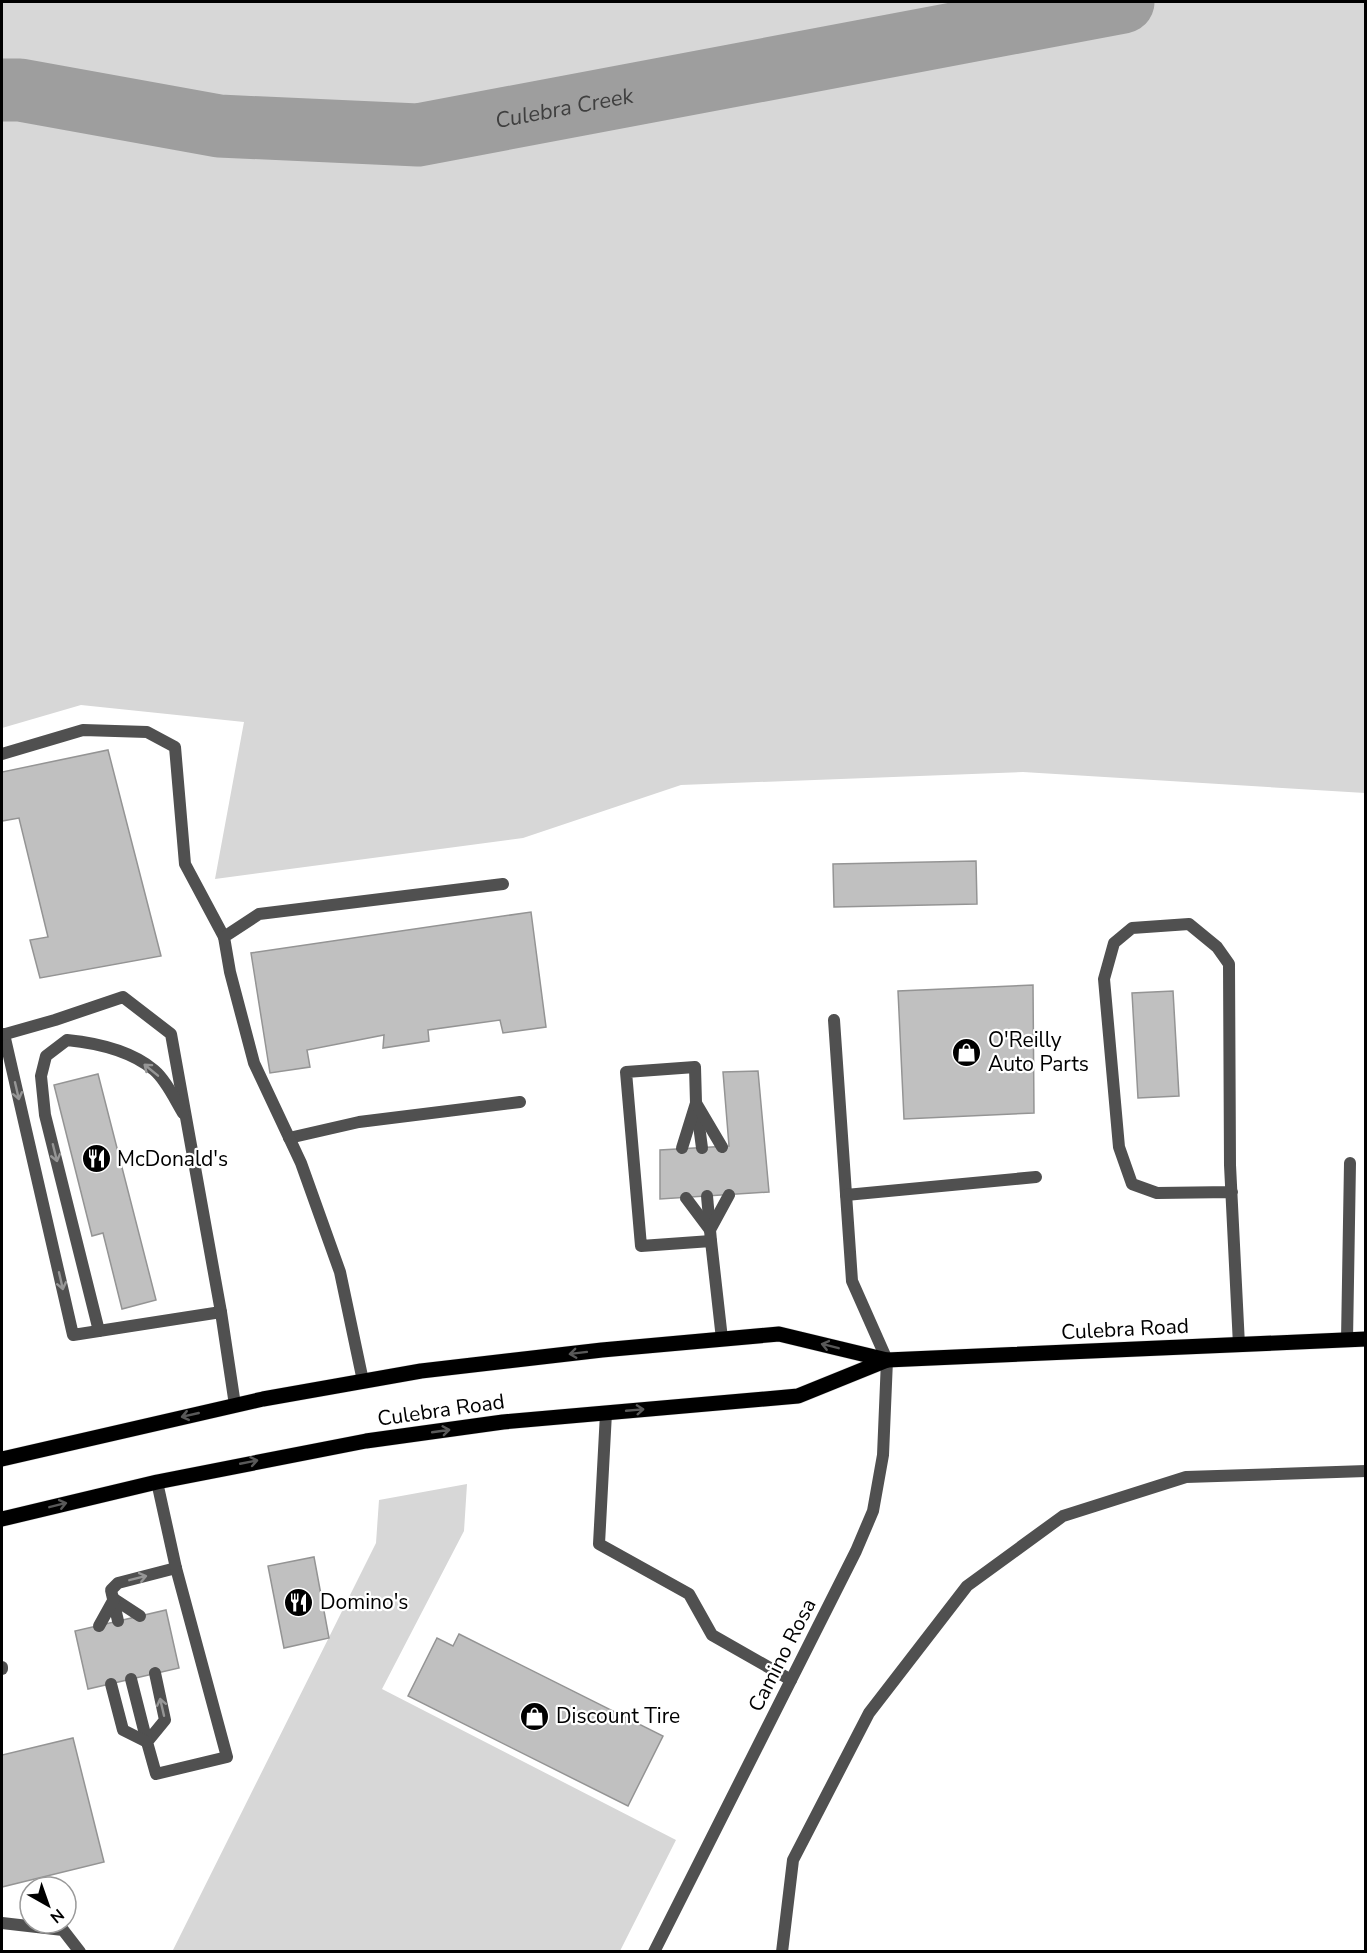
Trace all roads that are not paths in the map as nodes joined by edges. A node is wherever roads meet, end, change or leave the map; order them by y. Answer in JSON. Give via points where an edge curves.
{"nodes":[{"id":1,"x":2,"y":754,"type":"edge"},
{"id":2,"x":503,"y":884,"type":"dead end"},
{"id":3,"x":224,"y":937,"type":"junction"},
{"id":4,"x":834,"y":1020,"type":"dead end"},
{"id":5,"x":3,"y":1034,"type":"edge"},
{"id":6,"x":520,"y":1102,"type":"dead end"},
{"id":7,"x":696,"y":1103,"type":"junction"},
{"id":8,"x":186,"y":1116,"type":"junction"},
{"id":9,"x":289,"y":1138,"type":"junction"},
{"id":10,"x":722,"y":1147,"type":"dead end"},
{"id":11,"x":702,"y":1148,"type":"dead end"},
{"id":12,"x":682,"y":1149,"type":"dead end"},
{"id":13,"x":1350,"y":1163,"type":"dead end"},
{"id":14,"x":1036,"y":1177,"type":"dead end"},
{"id":15,"x":1232,"y":1192,"type":"junction"},
{"id":16,"x":729,"y":1195,"type":"dead end"},
{"id":17,"x":846,"y":1195,"type":"junction"},
{"id":18,"x":707,"y":1196,"type":"dead end"},
{"id":19,"x":686,"y":1197,"type":"dead end"},
{"id":20,"x":711,"y":1236,"type":"junction"},
{"id":21,"x":221,"y":1312,"type":"junction"},
{"id":22,"x":99,"y":1331,"type":"junction"},
{"id":23,"x":722,"y":1339,"type":"junction"},
{"id":24,"x":1365,"y":1339,"type":"edge"},
{"id":25,"x":1347,"y":1340,"type":"junction"},
{"id":26,"x":1239,"y":1344,"type":"junction"},
{"id":27,"x":887,"y":1360,"type":"junction"},
{"id":28,"x":363,"y":1381,"type":"junction"},
{"id":29,"x":235,"y":1405,"type":"junction"},
{"id":30,"x":606,"y":1413,"type":"junction"},
{"id":31,"x":2,"y":1459,"type":"edge"},
{"id":32,"x":1365,"y":1472,"type":"edge"},
{"id":33,"x":157,"y":1482,"type":"junction"},
{"id":34,"x":2,"y":1519,"type":"edge"},
{"id":35,"x":176,"y":1568,"type":"junction"},
{"id":36,"x":114,"y":1599,"type":"junction"},
{"id":37,"x":140,"y":1616,"type":"dead end"},
{"id":38,"x":118,"y":1621,"type":"dead end"},
{"id":39,"x":99,"y":1626,"type":"dead end"},
{"id":40,"x":155,"y":1673,"type":"dead end"},
{"id":41,"x":131,"y":1679,"type":"dead end"},
{"id":42,"x":791,"y":1680,"type":"junction"},
{"id":43,"x":111,"y":1684,"type":"dead end"},
{"id":44,"x":147,"y":1742,"type":"junction"},
{"id":45,"x":2,"y":1923,"type":"edge"},
{"id":46,"x":80,"y":1952,"type":"edge"},
{"id":47,"x":654,"y":1952,"type":"edge"},
{"id":48,"x":782,"y":1952,"type":"edge"}],
"edges":[{"from":1,"to":3,"type":"street","via":[[83,730],[147,732],[175,747],[185,864]]},
{"from":2,"to":3,"type":"street","via":[[259,914]]},
{"from":3,"to":9,"type":"street","via":[[254,1063]]},
{"from":4,"to":17,"type":"street"},
{"from":5,"to":8,"type":"street","via":[[123,998],[171,1035]]},
{"from":5,"to":22,"type":"street","one_way":true,"via":[[73,1335]]},
{"from":6,"to":9,"type":"street","via":[[359,1122]]},
{"from":7,"to":10,"type":"street"},
{"from":7,"to":11,"type":"street"},
{"from":7,"to":12,"type":"street"},
{"from":7,"to":20,"type":"street","via":[[695,1067],[626,1072],[640,1246]]},
{"from":8,"to":21,"type":"street"},
{"from":8,"to":22,"type":"street","one_way":true,"via":[[155,1071],[130,1055],[96,1043],[67,1040],[46,1056],[41,1076],[45,1116]]},
{"from":9,"to":28,"type":"street","via":[[340,1272]]},
{"from":13,"to":25,"type":"street"},
{"from":14,"to":17,"type":"street"},
{"from":15,"to":15,"type":"street","via":[[1228,964],[1217,947],[1189,924],[1132,928],[1114,943],[1104,979],[1119,1147],[1132,1184],[1157,1193]]},
{"from":15,"to":26,"type":"street"},
{"from":16,"to":20,"type":"street"},
{"from":17,"to":27,"type":"street","via":[[852,1281]]},
{"from":18,"to":20,"type":"street"},
{"from":19,"to":20,"type":"street"},
{"from":20,"to":23,"type":"street"},
{"from":21,"to":22,"type":"street"},
{"from":21,"to":29,"type":"street"},
{"from":27,"to":23,"type":"main road","name":"Culebra Road","one_way":true,"via":[[779,1334]]},
{"from":23,"to":28,"type":"main road","name":"Culebra Road","one_way":true,"via":[[421,1371]]},
{"from":24,"to":25,"type":"main road","name":"Culebra Road"},
{"from":25,"to":26,"type":"main road","name":"Culebra Road"},
{"from":26,"to":27,"type":"main road","name":"Culebra Road"},
{"from":30,"to":27,"type":"main road","name":"Culebra Road","one_way":true,"via":[[798,1396]]},
{"from":27,"to":42,"type":"street","name":"Camino Rosa","via":[[883,1455],[873,1511]]},
{"from":28,"to":29,"type":"main road","name":"Culebra Road"},
{"from":29,"to":31,"type":"main road","name":"Culebra Road","one_way":true},
{"from":33,"to":30,"type":"main road","name":"Culebra Road","one_way":true,"via":[[366,1441]]},
{"from":30,"to":42,"type":"street","via":[[599,1544],[689,1593],[712,1635]]},
{"from":32,"to":48,"type":"street","via":[[1186,1477],[1063,1516],[967,1586],[869,1713],[793,1860]]},
{"from":34,"to":33,"type":"main road","name":"Culebra Road","one_way":true},
{"from":33,"to":35,"type":"street"},
{"from":36,"to":35,"type":"street","one_way":true,"via":[[111,1590],[118,1583]]},
{"from":35,"to":44,"type":"street","via":[[227,1757],[156,1774]]},
{"from":36,"to":37,"type":"street"},
{"from":36,"to":38,"type":"street"},
{"from":36,"to":39,"type":"street"},
{"from":44,"to":40,"type":"street","one_way":true,"via":[[165,1720]]},
{"from":41,"to":44,"type":"street"},
{"from":42,"to":47,"type":"street","name":"Camino Rosa"},
{"from":43,"to":44,"type":"street","via":[[123,1730]]},
{"from":45,"to":46,"type":"street","via":[[63,1930]]}]}
